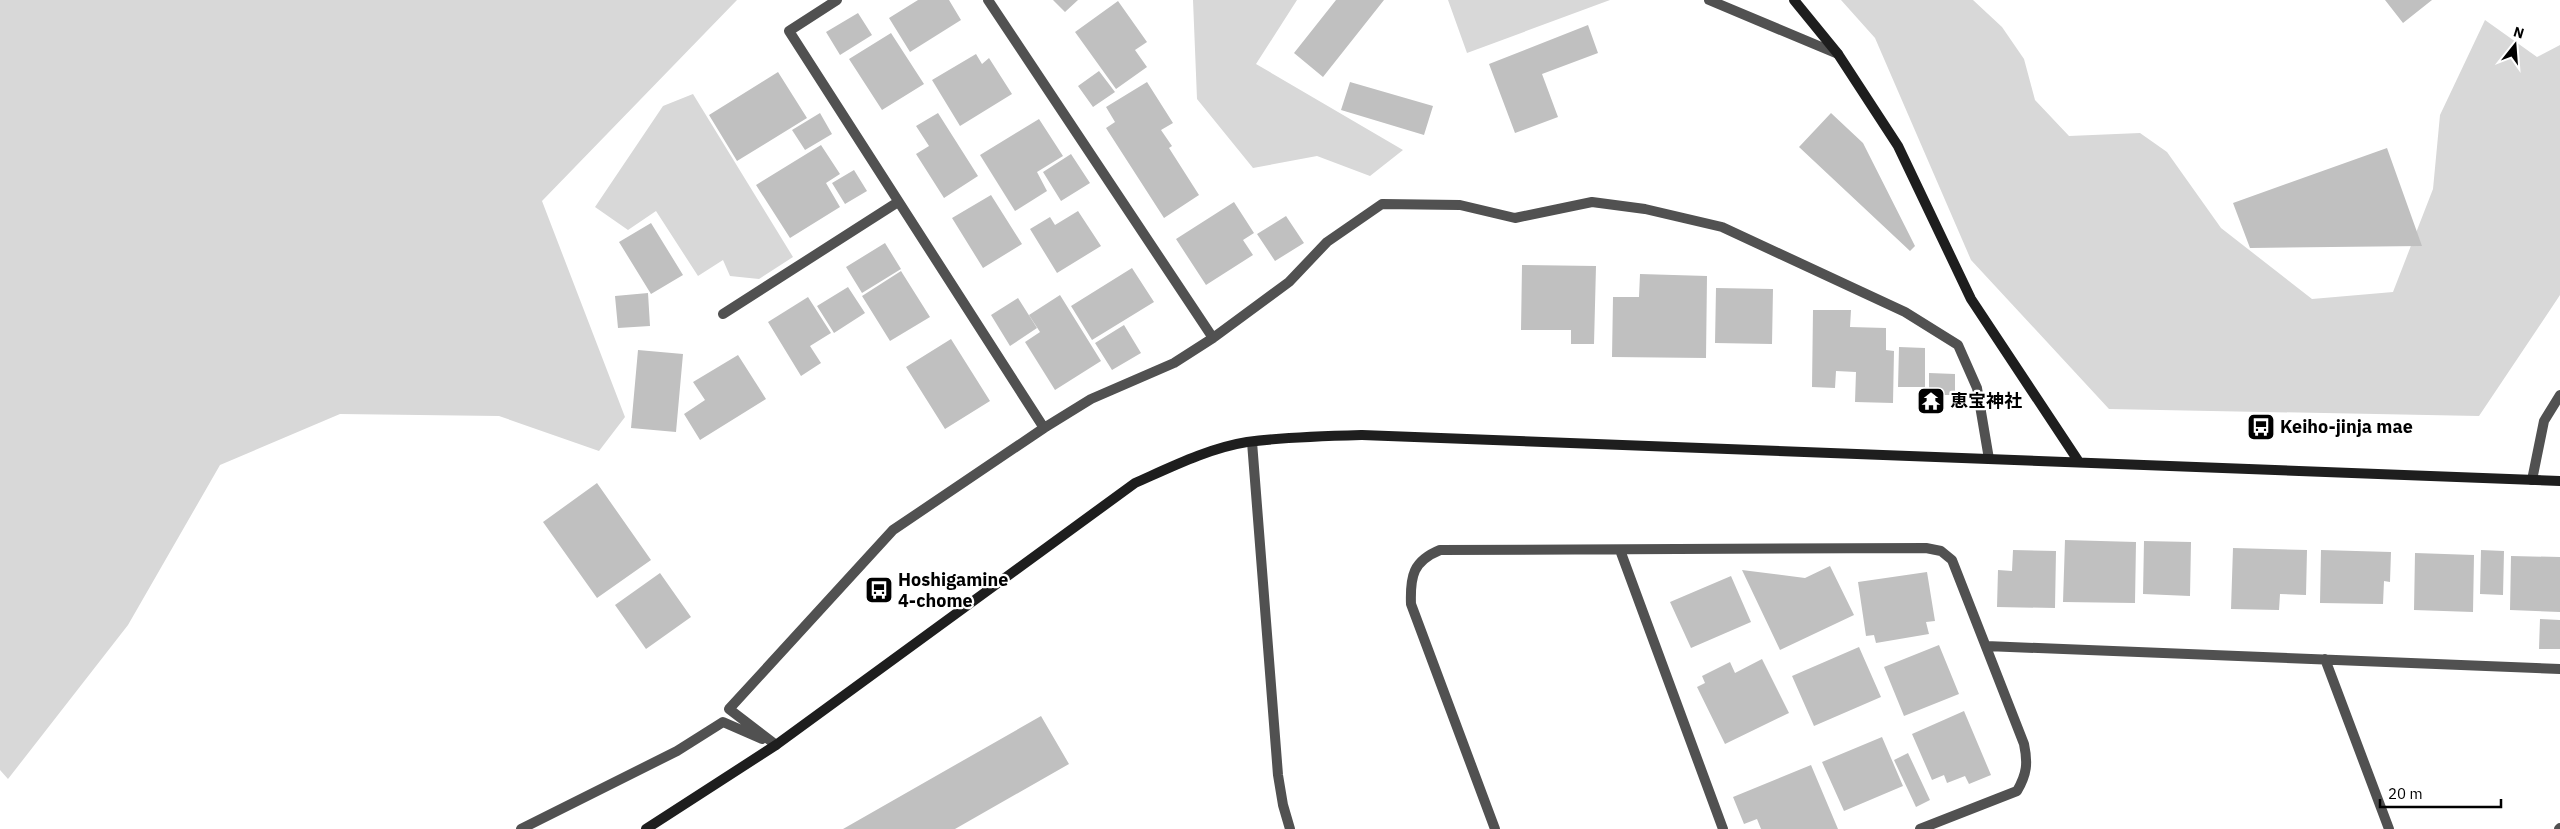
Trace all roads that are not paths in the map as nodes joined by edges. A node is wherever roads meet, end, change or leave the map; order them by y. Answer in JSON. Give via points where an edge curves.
{"nodes":[{"id":1,"x":837,"y":0,"type":"edge"},
{"id":2,"x":988,"y":0,"type":"edge"},
{"id":3,"x":1709,"y":0,"type":"edge"},
{"id":4,"x":1794,"y":0,"type":"edge"},
{"id":5,"x":1838,"y":54,"type":"junction"},
{"id":6,"x":898,"y":202,"type":"junction"},
{"id":7,"x":724,"y":314,"type":"dead end"},
{"id":8,"x":1212,"y":338,"type":"junction"},
{"id":9,"x":2560,"y":395,"type":"edge"},
{"id":10,"x":1044,"y":428,"type":"junction"},
{"id":11,"x":1252,"y":442,"type":"junction"},
{"id":12,"x":1989,"y":459,"type":"junction"},
{"id":13,"x":2078,"y":462,"type":"junction"},
{"id":14,"x":2532,"y":480,"type":"junction"},
{"id":15,"x":2560,"y":481,"type":"edge"},
{"id":16,"x":1620,"y":550,"type":"junction"},
{"id":17,"x":1986,"y":646,"type":"junction"},
{"id":18,"x":2325,"y":659,"type":"junction"},
{"id":19,"x":2560,"y":668,"type":"edge"},
{"id":20,"x":776,"y":745,"type":"junction"},
{"id":21,"x":521,"y":829,"type":"edge"},
{"id":22,"x":646,"y":829,"type":"edge"},
{"id":23,"x":1290,"y":829,"type":"edge"},
{"id":24,"x":1496,"y":829,"type":"edge"},
{"id":25,"x":1723,"y":829,"type":"edge"},
{"id":26,"x":1920,"y":829,"type":"edge"},
{"id":27,"x":2389,"y":829,"type":"edge"}],
"edges":[{"from":1,"to":6,"type":"street","via":[[789,31]]},
{"from":2,"to":8,"type":"street"},
{"from":3,"to":5,"type":"street"},
{"from":4,"to":5,"type":"street"},
{"from":5,"to":13,"type":"street","via":[[1898,146],[1971,299]]},
{"from":6,"to":7,"type":"street"},
{"from":6,"to":10,"type":"street"},
{"from":8,"to":10,"type":"street","via":[[1174,363],[1091,399]]},
{"from":8,"to":12,"type":"street","via":[[1289,282],[1327,242],[1382,204],[1460,205],[1515,218],[1592,202],[1645,209],[1722,226],[1905,312],[1958,345],[1977,388]]},
{"from":9,"to":14,"type":"street","via":[[2544,421]]},
{"from":10,"to":20,"type":"street","via":[[893,530],[729,709]]},
{"from":11,"to":12,"type":"street","via":[[1362,435]]},
{"from":11,"to":20,"type":"street","via":[[1190,459],[1135,483]]},
{"from":11,"to":23,"type":"street","via":[[1278,775]]},
{"from":12,"to":13,"type":"street"},
{"from":13,"to":14,"type":"street"},
{"from":14,"to":15,"type":"street"},
{"from":16,"to":17,"type":"street","via":[[1926,548],[1941,551],[1952,560]]},
{"from":16,"to":24,"type":"street","via":[[1440,550],[1425,556],[1415,570],[1410,584],[1410,604]]},
{"from":16,"to":25,"type":"street"},
{"from":17,"to":18,"type":"street"},
{"from":17,"to":26,"type":"street","via":[[2024,744],[2028,763],[2025,777],[2017,791]]},
{"from":18,"to":19,"type":"street"},
{"from":18,"to":27,"type":"street"},
{"from":20,"to":21,"type":"street","via":[[723,722],[677,751]]},
{"from":20,"to":22,"type":"street"}]}
